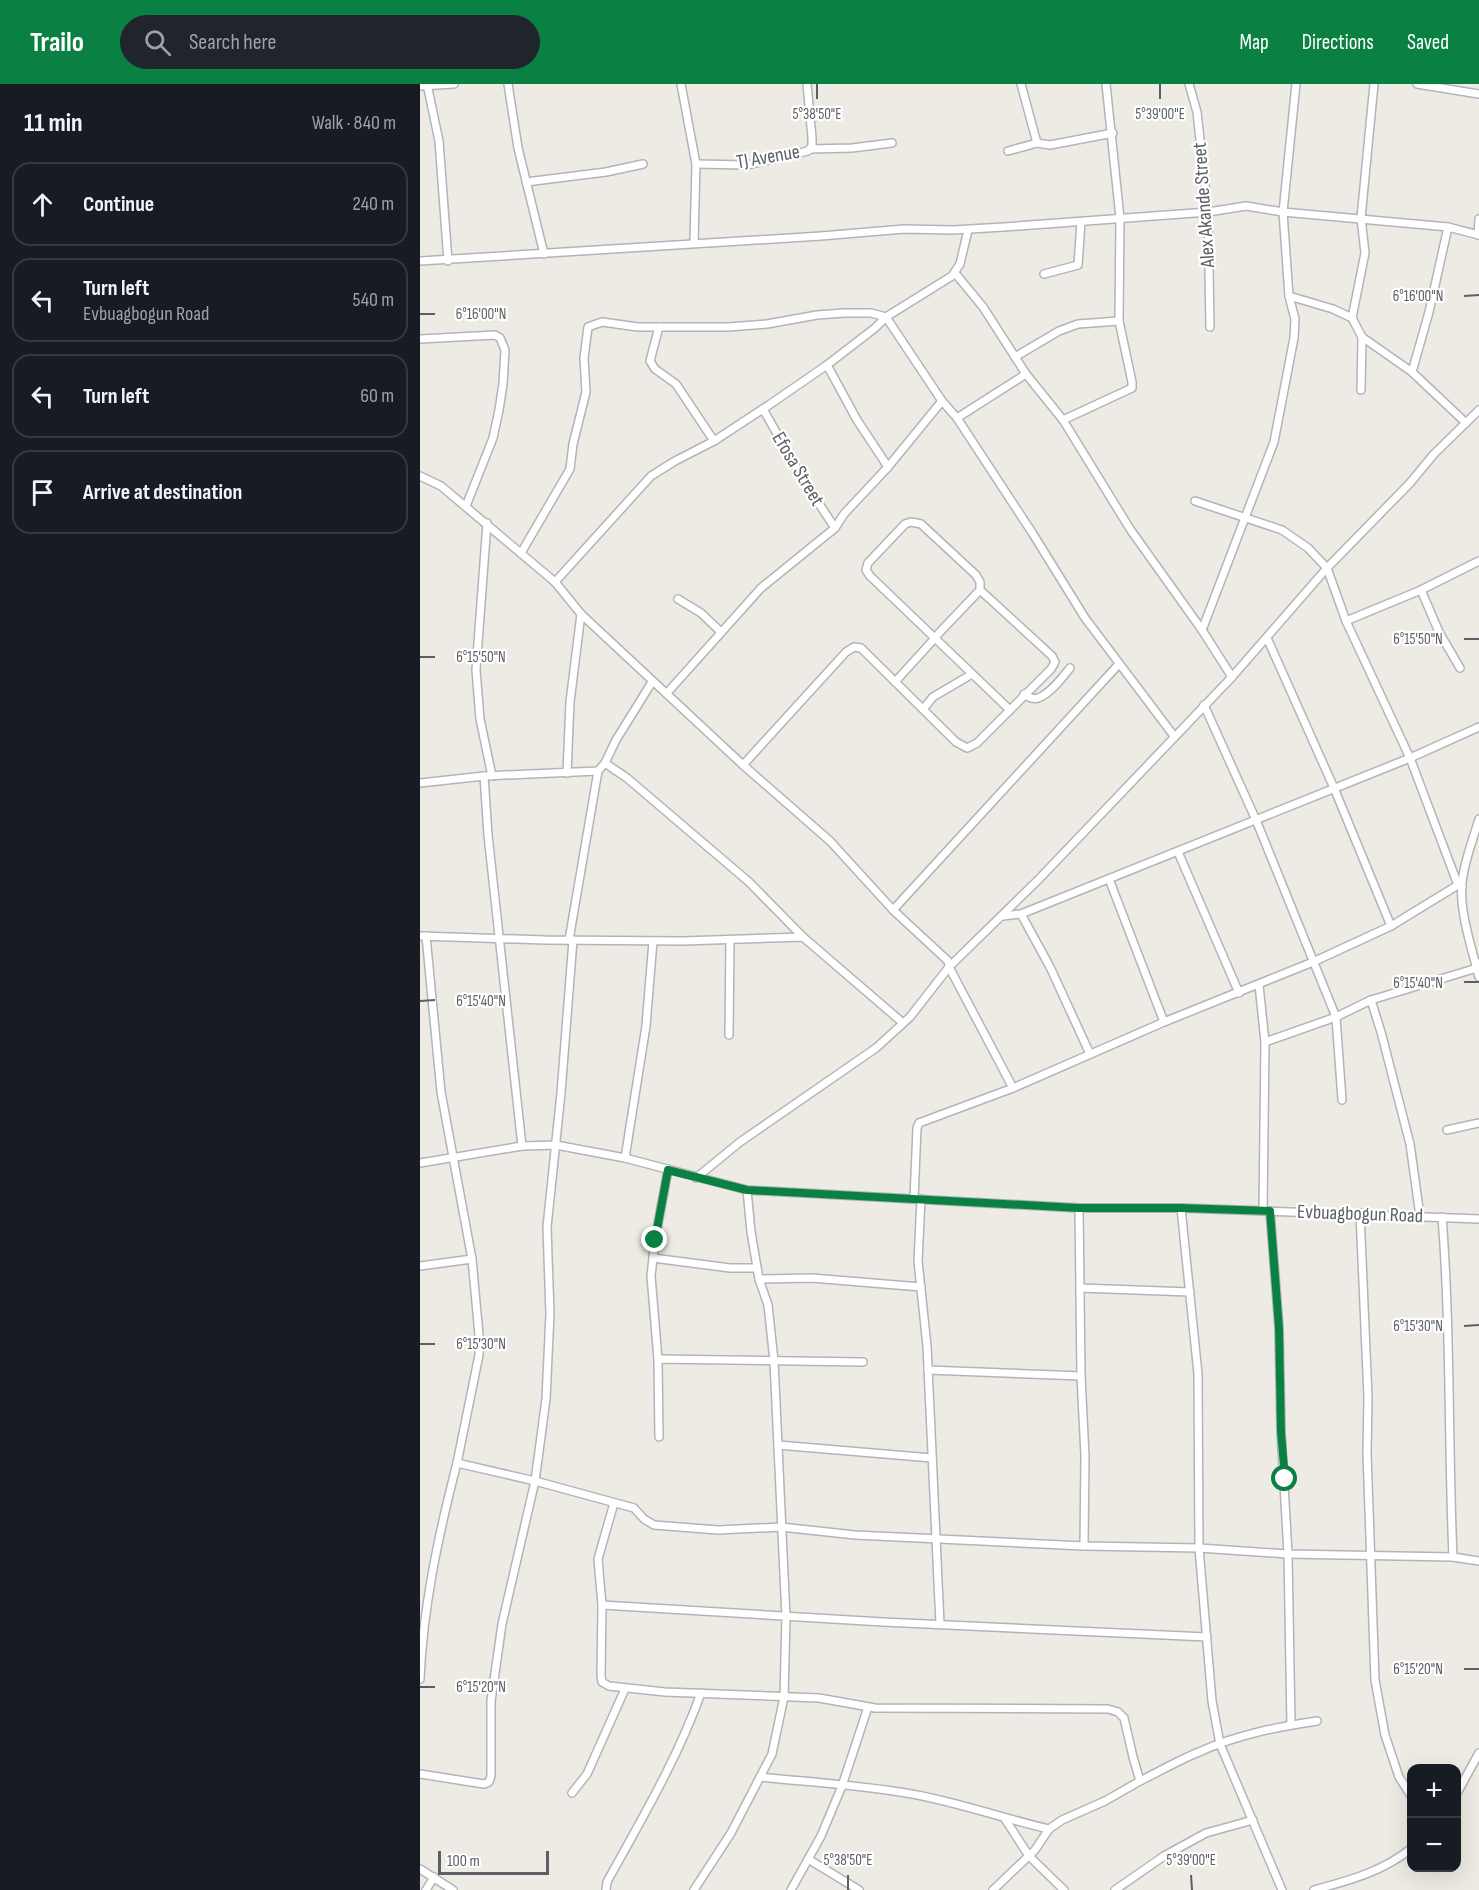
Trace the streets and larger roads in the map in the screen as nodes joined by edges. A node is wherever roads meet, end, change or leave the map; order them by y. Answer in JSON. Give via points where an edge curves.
{"nodes":[{"id":1,"x":454,"y":84,"type":"edge"},
{"id":2,"x":508,"y":84,"type":"edge"},
{"id":3,"x":681,"y":84,"type":"edge"},
{"id":4,"x":807,"y":84,"type":"edge"},
{"id":5,"x":1021,"y":84,"type":"edge"},
{"id":6,"x":1106,"y":84,"type":"edge"},
{"id":7,"x":1189,"y":84,"type":"edge"},
{"id":8,"x":1296,"y":84,"type":"edge"},
{"id":9,"x":1374,"y":84,"type":"edge"},
{"id":10,"x":1417,"y":84,"type":"edge"},
{"id":11,"x":428,"y":85,"type":"edge"},
{"id":12,"x":420,"y":87,"type":"edge"},
{"id":13,"x":1479,"y":94,"type":"edge"},
{"id":14,"x":1113,"y":133,"type":"junction"},
{"id":15,"x":892,"y":143,"type":"dead end"},
{"id":16,"x":1036,"y":143,"type":"junction"},
{"id":17,"x":810,"y":149,"type":"junction"},
{"id":18,"x":1008,"y":151,"type":"dead end"},
{"id":19,"x":643,"y":164,"type":"dead end"},
{"id":20,"x":696,"y":164,"type":"junction"},
{"id":21,"x":526,"y":182,"type":"junction"},
{"id":22,"x":1208,"y":212,"type":"junction"},
{"id":23,"x":1283,"y":212,"type":"junction"},
{"id":24,"x":1120,"y":218,"type":"junction"},
{"id":25,"x":1361,"y":218,"type":"junction"},
{"id":26,"x":1479,"y":219,"type":"edge"},
{"id":27,"x":1081,"y":222,"type":"junction"},
{"id":28,"x":1448,"y":227,"type":"junction"},
{"id":29,"x":968,"y":230,"type":"junction"},
{"id":30,"x":1478,"y":235,"type":"edge"},
{"id":31,"x":694,"y":243,"type":"junction"},
{"id":32,"x":544,"y":254,"type":"junction"},
{"id":33,"x":420,"y":261,"type":"edge"},
{"id":34,"x":448,"y":261,"type":"junction"},
{"id":35,"x":955,"y":273,"type":"junction"},
{"id":36,"x":1044,"y":274,"type":"dead end"},
{"id":37,"x":1288,"y":296,"type":"junction"},
{"id":38,"x":885,"y":317,"type":"junction"},
{"id":39,"x":1352,"y":318,"type":"junction"},
{"id":40,"x":1119,"y":321,"type":"junction"},
{"id":41,"x":659,"y":327,"type":"junction"},
{"id":42,"x":1210,"y":327,"type":"dead end"},
{"id":43,"x":1362,"y":337,"type":"junction"},
{"id":44,"x":420,"y":339,"type":"edge"},
{"id":45,"x":1015,"y":357,"type":"junction"},
{"id":46,"x":827,"y":365,"type":"junction"},
{"id":47,"x":1412,"y":372,"type":"junction"},
{"id":48,"x":1026,"y":374,"type":"junction"},
{"id":49,"x":1361,"y":390,"type":"dead end"},
{"id":50,"x":942,"y":401,"type":"junction"},
{"id":51,"x":763,"y":409,"type":"junction"},
{"id":52,"x":1479,"y":410,"type":"edge"},
{"id":53,"x":957,"y":418,"type":"junction"},
{"id":54,"x":1063,"y":420,"type":"junction"},
{"id":55,"x":1466,"y":423,"type":"junction"},
{"id":56,"x":714,"y":441,"type":"junction"},
{"id":57,"x":888,"y":467,"type":"junction"},
{"id":58,"x":420,"y":476,"type":"edge"},
{"id":59,"x":1195,"y":501,"type":"dead end"},
{"id":60,"x":466,"y":506,"type":"junction"},
{"id":61,"x":1244,"y":519,"type":"junction"},
{"id":62,"x":487,"y":523,"type":"junction"},
{"id":63,"x":835,"y":528,"type":"junction"},
{"id":64,"x":521,"y":553,"type":"junction"},
{"id":65,"x":1479,"y":561,"type":"edge"},
{"id":66,"x":1327,"y":568,"type":"junction"},
{"id":67,"x":555,"y":582,"type":"junction"},
{"id":68,"x":980,"y":590,"type":"junction"},
{"id":69,"x":1421,"y":590,"type":"junction"},
{"id":70,"x":678,"y":599,"type":"dead end"},
{"id":71,"x":581,"y":614,"type":"junction"},
{"id":72,"x":1346,"y":621,"type":"junction"},
{"id":73,"x":1202,"y":630,"type":"junction"},
{"id":74,"x":722,"y":632,"type":"junction"},
{"id":75,"x":935,"y":638,"type":"junction"},
{"id":76,"x":1267,"y":638,"type":"junction"},
{"id":77,"x":1119,"y":664,"type":"junction"},
{"id":78,"x":1070,"y":668,"type":"dead end"},
{"id":79,"x":1460,"y":668,"type":"dead end"},
{"id":80,"x":972,"y":674,"type":"junction"},
{"id":81,"x":1232,"y":677,"type":"junction"},
{"id":82,"x":652,"y":682,"type":"junction"},
{"id":83,"x":895,"y":682,"type":"junction"},
{"id":84,"x":667,"y":693,"type":"junction"},
{"id":85,"x":1024,"y":694,"type":"junction"},
{"id":86,"x":1204,"y":705,"type":"junction"},
{"id":87,"x":924,"y":708,"type":"junction"},
{"id":88,"x":1010,"y":710,"type":"junction"},
{"id":89,"x":1479,"y":727,"type":"edge"},
{"id":90,"x":1174,"y":736,"type":"junction"},
{"id":91,"x":1410,"y":758,"type":"junction"},
{"id":92,"x":605,"y":763,"type":"junction"},
{"id":93,"x":743,"y":765,"type":"junction"},
{"id":94,"x":598,"y":771,"type":"junction"},
{"id":95,"x":567,"y":773,"type":"junction"},
{"id":96,"x":488,"y":776,"type":"junction"},
{"id":97,"x":420,"y":783,"type":"edge"},
{"id":98,"x":1334,"y":788,"type":"junction"},
{"id":99,"x":1479,"y":819,"type":"edge"},
{"id":100,"x":1256,"y":820,"type":"junction"},
{"id":101,"x":1178,"y":852,"type":"junction"},
{"id":102,"x":1109,"y":879,"type":"junction"},
{"id":103,"x":1460,"y":886,"type":"junction"},
{"id":104,"x":893,"y":910,"type":"junction"},
{"id":105,"x":1022,"y":914,"type":"junction"},
{"id":106,"x":1003,"y":916,"type":"junction"},
{"id":107,"x":1391,"y":926,"type":"junction"},
{"id":108,"x":423,"y":936,"type":"edge"},
{"id":109,"x":803,"y":937,"type":"junction"},
{"id":110,"x":499,"y":940,"type":"junction"},
{"id":111,"x":571,"y":940,"type":"junction"},
{"id":112,"x":653,"y":940,"type":"junction"},
{"id":113,"x":730,"y":940,"type":"junction"},
{"id":114,"x":1313,"y":962,"type":"junction"},
{"id":115,"x":1478,"y":965,"type":"edge"},
{"id":116,"x":949,"y":967,"type":"junction"},
{"id":117,"x":1479,"y":977,"type":"edge"},
{"id":118,"x":1259,"y":985,"type":"junction"},
{"id":119,"x":1239,"y":993,"type":"junction"},
{"id":120,"x":1371,"y":1000,"type":"junction"},
{"id":121,"x":1336,"y":1017,"type":"junction"},
{"id":122,"x":1164,"y":1022,"type":"junction"},
{"id":123,"x":903,"y":1023,"type":"junction"},
{"id":124,"x":729,"y":1035,"type":"dead end"},
{"id":125,"x":1265,"y":1042,"type":"junction"},
{"id":126,"x":1090,"y":1054,"type":"junction"},
{"id":127,"x":1013,"y":1088,"type":"junction"},
{"id":128,"x":1342,"y":1100,"type":"dead end"},
{"id":129,"x":1479,"y":1123,"type":"edge"},
{"id":130,"x":1448,"y":1130,"type":"dead end"},
{"id":131,"x":556,"y":1145,"type":"junction"},
{"id":132,"x":522,"y":1146,"type":"junction"},
{"id":133,"x":454,"y":1157,"type":"junction"},
{"id":134,"x":625,"y":1158,"type":"junction"},
{"id":135,"x":420,"y":1163,"type":"edge"},
{"id":136,"x":668,"y":1170,"type":"junction"},
{"id":137,"x":696,"y":1178,"type":"junction"},
{"id":138,"x":747,"y":1190,"type":"junction"},
{"id":139,"x":918,"y":1199,"type":"junction"},
{"id":140,"x":1079,"y":1208,"type":"junction"},
{"id":141,"x":1181,"y":1208,"type":"junction"},
{"id":142,"x":1267,"y":1211,"type":"junction"},
{"id":143,"x":1360,"y":1213,"type":"junction"},
{"id":144,"x":1420,"y":1216,"type":"junction"},
{"id":145,"x":1442,"y":1217,"type":"junction"},
{"id":146,"x":1479,"y":1219,"type":"edge"},
{"id":147,"x":653,"y":1258,"type":"junction"},
{"id":148,"x":472,"y":1259,"type":"junction"},
{"id":149,"x":420,"y":1266,"type":"edge"},
{"id":150,"x":757,"y":1268,"type":"junction"},
{"id":151,"x":759,"y":1279,"type":"junction"},
{"id":152,"x":921,"y":1287,"type":"junction"},
{"id":153,"x":1080,"y":1288,"type":"junction"},
{"id":154,"x":1190,"y":1292,"type":"junction"},
{"id":155,"x":658,"y":1359,"type":"junction"},
{"id":156,"x":774,"y":1361,"type":"junction"},
{"id":157,"x":863,"y":1362,"type":"dead end"},
{"id":158,"x":928,"y":1370,"type":"junction"},
{"id":159,"x":1081,"y":1376,"type":"junction"},
{"id":160,"x":659,"y":1437,"type":"dead end"},
{"id":161,"x":778,"y":1445,"type":"junction"},
{"id":162,"x":932,"y":1458,"type":"junction"},
{"id":163,"x":457,"y":1463,"type":"junction"},
{"id":164,"x":536,"y":1481,"type":"junction"},
{"id":165,"x":614,"y":1503,"type":"junction"},
{"id":166,"x":782,"y":1527,"type":"junction"},
{"id":167,"x":934,"y":1538,"type":"junction"},
{"id":168,"x":1084,"y":1546,"type":"junction"},
{"id":169,"x":1199,"y":1548,"type":"junction"},
{"id":170,"x":1288,"y":1554,"type":"junction"},
{"id":171,"x":1370,"y":1556,"type":"junction"},
{"id":172,"x":1453,"y":1557,"type":"junction"},
{"id":173,"x":1479,"y":1561,"type":"edge"},
{"id":174,"x":602,"y":1605,"type":"junction"},
{"id":175,"x":786,"y":1617,"type":"junction"},
{"id":176,"x":940,"y":1624,"type":"junction"},
{"id":177,"x":1207,"y":1637,"type":"junction"},
{"id":178,"x":420,"y":1678,"type":"edge"},
{"id":179,"x":625,"y":1689,"type":"junction"},
{"id":180,"x":701,"y":1693,"type":"junction"},
{"id":181,"x":784,"y":1697,"type":"junction"},
{"id":182,"x":868,"y":1707,"type":"junction"},
{"id":183,"x":1317,"y":1721,"type":"dead end"},
{"id":184,"x":1291,"y":1725,"type":"junction"},
{"id":185,"x":1220,"y":1744,"type":"junction"},
{"id":186,"x":1479,"y":1753,"type":"edge"},
{"id":187,"x":420,"y":1774,"type":"edge"},
{"id":188,"x":760,"y":1777,"type":"junction"},
{"id":189,"x":1140,"y":1781,"type":"junction"},
{"id":190,"x":842,"y":1786,"type":"junction"},
{"id":191,"x":1461,"y":1786,"type":"edge"},
{"id":192,"x":1407,"y":1789,"type":"edge"},
{"id":193,"x":572,"y":1792,"type":"dead end"},
{"id":194,"x":1005,"y":1819,"type":"junction"},
{"id":195,"x":1253,"y":1820,"type":"junction"},
{"id":196,"x":1049,"y":1829,"type":"junction"},
{"id":197,"x":1407,"y":1852,"type":"edge"},
{"id":198,"x":1029,"y":1856,"type":"junction"},
{"id":199,"x":808,"y":1859,"type":"junction"},
{"id":200,"x":420,"y":1869,"type":"edge"},
{"id":201,"x":434,"y":1877,"type":"junction"},
{"id":202,"x":426,"y":1890,"type":"edge"},
{"id":203,"x":453,"y":1890,"type":"edge"},
{"id":204,"x":606,"y":1890,"type":"edge"},
{"id":205,"x":694,"y":1890,"type":"edge"},
{"id":206,"x":791,"y":1890,"type":"edge"},
{"id":207,"x":860,"y":1890,"type":"edge"},
{"id":208,"x":993,"y":1890,"type":"edge"},
{"id":209,"x":1064,"y":1890,"type":"edge"},
{"id":210,"x":1115,"y":1890,"type":"edge"},
{"id":211,"x":1282,"y":1890,"type":"edge"},
{"id":212,"x":1314,"y":1890,"type":"edge"}],
"edges":[{"from":1,"to":11,"type":"street"},
{"from":2,"to":21,"type":"street"},
{"from":3,"to":20,"type":"street"},
{"from":4,"to":17,"type":"street","name":"TJ Avenue"},
{"from":5,"to":16,"type":"street"},
{"from":6,"to":14,"type":"street"},
{"from":7,"to":22,"type":"street","name":"Alex Akande Street","via":[[1197,112]]},
{"from":8,"to":23,"type":"street"},
{"from":9,"to":25,"type":"street"},
{"from":10,"to":13,"type":"street"},
{"from":11,"to":12,"type":"street"},
{"from":11,"to":34,"type":"street","via":[[439,141]]},
{"from":14,"to":16,"type":"street","via":[[1050,145]]},
{"from":14,"to":24,"type":"street"},
{"from":15,"to":17,"type":"street"},
{"from":16,"to":18,"type":"street"},
{"from":17,"to":20,"type":"street","name":"TJ Avenue","via":[[747,165]]},
{"from":19,"to":21,"type":"street"},
{"from":20,"to":31,"type":"street"},
{"from":21,"to":32,"type":"street"},
{"from":22,"to":23,"type":"street","via":[[1246,206]]},
{"from":22,"to":24,"type":"street"},
{"from":22,"to":42,"type":"street","name":"Alex Akande Street"},
{"from":23,"to":25,"type":"street"},
{"from":23,"to":37,"type":"street"},
{"from":24,"to":27,"type":"street"},
{"from":24,"to":40,"type":"street"},
{"from":25,"to":28,"type":"street"},
{"from":25,"to":39,"type":"street","via":[[1365,254]]},
{"from":26,"to":30,"type":"street"},
{"from":27,"to":29,"type":"street"},
{"from":27,"to":36,"type":"street","via":[[1078,266]]},
{"from":28,"to":30,"type":"street"},
{"from":28,"to":47,"type":"street"},
{"from":29,"to":31,"type":"street","via":[[904,229]]},
{"from":29,"to":35,"type":"street"},
{"from":31,"to":32,"type":"street"},
{"from":32,"to":34,"type":"street"},
{"from":33,"to":34,"type":"street"},
{"from":35,"to":38,"type":"street"},
{"from":35,"to":45,"type":"street"},
{"from":37,"to":39,"type":"street"},
{"from":37,"to":61,"type":"street","via":[[1295,319],[1294,338],[1274,442]]},
{"from":38,"to":41,"type":"street","via":[[844,313],[728,327]]},
{"from":38,"to":46,"type":"street"},
{"from":38,"to":50,"type":"street"},
{"from":39,"to":43,"type":"street"},
{"from":40,"to":45,"type":"street","via":[[1078,324]]},
{"from":40,"to":54,"type":"street","via":[[1132,388]]},
{"from":41,"to":56,"type":"street","via":[[650,361],[676,384]]},
{"from":41,"to":64,"type":"street","via":[[602,322],[588,327],[584,358],[586,392],[570,469]]},
{"from":43,"to":47,"type":"street"},
{"from":43,"to":49,"type":"street"},
{"from":44,"to":60,"type":"street","via":[[495,335],[505,350],[493,438]]},
{"from":45,"to":48,"type":"street"},
{"from":46,"to":51,"type":"street"},
{"from":46,"to":57,"type":"street"},
{"from":47,"to":55,"type":"street"},
{"from":48,"to":53,"type":"street"},
{"from":48,"to":54,"type":"street"},
{"from":50,"to":53,"type":"street"},
{"from":50,"to":57,"type":"street"},
{"from":51,"to":56,"type":"street"},
{"from":51,"to":63,"type":"street","name":"Efosa Street"},
{"from":52,"to":55,"type":"street"},
{"from":53,"to":77,"type":"street","via":[[1085,618]]},
{"from":54,"to":73,"type":"street","via":[[1130,529]]},
{"from":55,"to":66,"type":"street"},
{"from":56,"to":67,"type":"street","via":[[651,476]]},
{"from":57,"to":63,"type":"street"},
{"from":58,"to":60,"type":"street","via":[[441,486]]},
{"from":59,"to":61,"type":"street"},
{"from":60,"to":62,"type":"street"},
{"from":61,"to":66,"type":"street","via":[[1282,530],[1308,548]]},
{"from":61,"to":73,"type":"street"},
{"from":62,"to":64,"type":"street"},
{"from":62,"to":96,"type":"street","via":[[476,670]]},
{"from":63,"to":74,"type":"street","via":[[761,588]]},
{"from":64,"to":67,"type":"street"},
{"from":65,"to":69,"type":"street"},
{"from":66,"to":72,"type":"street"},
{"from":66,"to":76,"type":"street"},
{"from":67,"to":71,"type":"street"},
{"from":68,"to":75,"type":"street"},
{"from":68,"to":75,"type":"street","via":[[976,575],[921,524],[905,524],[868,563],[866,570],[870,576]]},
{"from":68,"to":85,"type":"street","via":[[1055,662]]},
{"from":69,"to":72,"type":"street"},
{"from":69,"to":79,"type":"street"},
{"from":70,"to":74,"type":"street"},
{"from":71,"to":82,"type":"street"},
{"from":71,"to":95,"type":"street","via":[[570,702]]},
{"from":72,"to":91,"type":"street"},
{"from":73,"to":81,"type":"street"},
{"from":74,"to":84,"type":"street"},
{"from":75,"to":80,"type":"street"},
{"from":75,"to":83,"type":"street"},
{"from":76,"to":81,"type":"street"},
{"from":76,"to":98,"type":"street"},
{"from":77,"to":90,"type":"street"},
{"from":77,"to":104,"type":"street"},
{"from":78,"to":85,"type":"street","via":[[1037,699]]},
{"from":80,"to":87,"type":"street","via":[[933,697]]},
{"from":80,"to":88,"type":"street"},
{"from":81,"to":86,"type":"street"},
{"from":82,"to":84,"type":"street"},
{"from":82,"to":92,"type":"street"},
{"from":83,"to":87,"type":"street"},
{"from":83,"to":93,"type":"street","via":[[861,648],[854,647]]},
{"from":84,"to":93,"type":"street"},
{"from":85,"to":88,"type":"street"},
{"from":86,"to":90,"type":"street"},
{"from":86,"to":100,"type":"street"},
{"from":87,"to":88,"type":"street","via":[[956,742],[967,748]]},
{"from":89,"to":91,"type":"street"},
{"from":90,"to":106,"type":"street"},
{"from":91,"to":98,"type":"street"},
{"from":91,"to":103,"type":"street"},
{"from":92,"to":94,"type":"street"},
{"from":92,"to":109,"type":"street","via":[[749,882]]},
{"from":93,"to":104,"type":"street","via":[[830,841]]},
{"from":94,"to":95,"type":"street"},
{"from":94,"to":111,"type":"street"},
{"from":95,"to":96,"type":"street"},
{"from":96,"to":97,"type":"street"},
{"from":96,"to":110,"type":"street","via":[[488,835]]},
{"from":98,"to":100,"type":"street"},
{"from":98,"to":107,"type":"street"},
{"from":99,"to":103,"type":"street"},
{"from":100,"to":101,"type":"street"},
{"from":100,"to":114,"type":"street"},
{"from":101,"to":102,"type":"street"},
{"from":101,"to":119,"type":"street"},
{"from":102,"to":105,"type":"street"},
{"from":102,"to":122,"type":"street"},
{"from":103,"to":107,"type":"street"},
{"from":103,"to":115,"type":"street"},
{"from":104,"to":116,"type":"street"},
{"from":105,"to":106,"type":"street"},
{"from":105,"to":126,"type":"street"},
{"from":106,"to":116,"type":"street"},
{"from":107,"to":114,"type":"street"},
{"from":108,"to":110,"type":"street"},
{"from":108,"to":133,"type":"street","via":[[441,1092]]},
{"from":109,"to":113,"type":"street"},
{"from":109,"to":123,"type":"street"},
{"from":110,"to":111,"type":"street"},
{"from":110,"to":132,"type":"street"},
{"from":111,"to":112,"type":"street"},
{"from":111,"to":131,"type":"street"},
{"from":112,"to":113,"type":"street"},
{"from":112,"to":134,"type":"street","via":[[646,1026]]},
{"from":113,"to":124,"type":"street"},
{"from":114,"to":118,"type":"street"},
{"from":114,"to":121,"type":"street"},
{"from":115,"to":117,"type":"street"},
{"from":115,"to":120,"type":"street"},
{"from":116,"to":123,"type":"street"},
{"from":116,"to":127,"type":"street"},
{"from":118,"to":119,"type":"street"},
{"from":118,"to":125,"type":"street"},
{"from":119,"to":122,"type":"street"},
{"from":120,"to":121,"type":"street"},
{"from":120,"to":144,"type":"street","via":[[1410,1144]]},
{"from":121,"to":125,"type":"street"},
{"from":121,"to":128,"type":"street"},
{"from":122,"to":126,"type":"street"},
{"from":123,"to":137,"type":"street","via":[[876,1048],[740,1142]]},
{"from":125,"to":142,"type":"street"},
{"from":126,"to":127,"type":"street"},
{"from":127,"to":139,"type":"street","via":[[919,1123]]},
{"from":129,"to":130,"type":"street"},
{"from":131,"to":132,"type":"street","name":"Evbuagbogun Road"},
{"from":131,"to":134,"type":"street","name":"Evbuagbogun Road"},
{"from":131,"to":164,"type":"street","via":[[547,1227],[550,1314],[546,1399]]},
{"from":132,"to":133,"type":"street","name":"Evbuagbogun Road"},
{"from":133,"to":135,"type":"street","name":"Evbuagbogun Road"},
{"from":133,"to":148,"type":"street"},
{"from":134,"to":136,"type":"street","name":"Evbuagbogun Road"},
{"from":136,"to":137,"type":"street","name":"Evbuagbogun Road"},
{"from":136,"to":147,"type":"street"},
{"from":137,"to":138,"type":"street","name":"Evbuagbogun Road"},
{"from":138,"to":139,"type":"street","name":"Evbuagbogun Road"},
{"from":138,"to":150,"type":"street"},
{"from":139,"to":140,"type":"street","name":"Evbuagbogun Road"},
{"from":139,"to":152,"type":"street"},
{"from":140,"to":141,"type":"street","name":"Evbuagbogun Road"},
{"from":140,"to":153,"type":"street"},
{"from":141,"to":142,"type":"street","name":"Evbuagbogun Road"},
{"from":141,"to":154,"type":"street"},
{"from":142,"to":143,"type":"street","name":"Evbuagbogun Road"},
{"from":142,"to":170,"type":"street","via":[[1279,1328]]},
{"from":143,"to":144,"type":"street","name":"Evbuagbogun Road"},
{"from":143,"to":171,"type":"street"},
{"from":144,"to":145,"type":"street","name":"Evbuagbogun Road"},
{"from":145,"to":146,"type":"street","name":"Evbuagbogun Road"},
{"from":145,"to":172,"type":"street","via":[[1448,1289]]},
{"from":147,"to":150,"type":"street"},
{"from":147,"to":155,"type":"street"},
{"from":148,"to":149,"type":"street"},
{"from":148,"to":163,"type":"street","via":[[479,1355]]},
{"from":150,"to":151,"type":"street"},
{"from":151,"to":152,"type":"street","via":[[812,1278]]},
{"from":151,"to":156,"type":"street","via":[[768,1305]]},
{"from":152,"to":158,"type":"street"},
{"from":153,"to":154,"type":"street"},
{"from":153,"to":159,"type":"street"},
{"from":154,"to":169,"type":"street","via":[[1198,1374]]},
{"from":155,"to":156,"type":"street"},
{"from":155,"to":160,"type":"street"},
{"from":156,"to":157,"type":"street"},
{"from":156,"to":161,"type":"street"},
{"from":158,"to":159,"type":"street"},
{"from":158,"to":162,"type":"street"},
{"from":159,"to":168,"type":"street"},
{"from":161,"to":162,"type":"street"},
{"from":161,"to":166,"type":"street"},
{"from":162,"to":167,"type":"street"},
{"from":163,"to":164,"type":"street"},
{"from":163,"to":178,"type":"street","via":[[424,1624]]},
{"from":164,"to":165,"type":"street"},
{"from":164,"to":187,"type":"street","via":[[502,1624],[491,1701],[489,1782]]},
{"from":165,"to":166,"type":"street","via":[[634,1508],[654,1526],[718,1530]]},
{"from":165,"to":174,"type":"street","via":[[598,1559]]},
{"from":166,"to":167,"type":"street"},
{"from":166,"to":175,"type":"street"},
{"from":167,"to":168,"type":"street"},
{"from":167,"to":176,"type":"street"},
{"from":168,"to":169,"type":"street"},
{"from":169,"to":170,"type":"street"},
{"from":169,"to":177,"type":"street"},
{"from":170,"to":171,"type":"street"},
{"from":170,"to":184,"type":"street"},
{"from":171,"to":172,"type":"street"},
{"from":171,"to":192,"type":"street","via":[[1378,1704],[1385,1736]]},
{"from":172,"to":173,"type":"street"},
{"from":174,"to":175,"type":"street"},
{"from":174,"to":179,"type":"street","via":[[602,1683]]},
{"from":175,"to":176,"type":"street"},
{"from":175,"to":181,"type":"street"},
{"from":176,"to":177,"type":"street"},
{"from":177,"to":185,"type":"street"},
{"from":179,"to":180,"type":"street"},
{"from":179,"to":193,"type":"street","via":[[587,1774]]},
{"from":180,"to":181,"type":"street"},
{"from":180,"to":204,"type":"street","via":[[663,1780]]},
{"from":181,"to":182,"type":"street","via":[[819,1698]]},
{"from":181,"to":188,"type":"street","via":[[772,1754]]},
{"from":182,"to":189,"type":"street","via":[[1108,1709],[1124,1718]]},
{"from":182,"to":190,"type":"street"},
{"from":183,"to":184,"type":"street"},
{"from":184,"to":185,"type":"street"},
{"from":185,"to":189,"type":"street"},
{"from":185,"to":195,"type":"street"},
{"from":186,"to":191,"type":"street"},
{"from":188,"to":190,"type":"street"},
{"from":188,"to":205,"type":"street","via":[[731,1833]]},
{"from":189,"to":196,"type":"street"},
{"from":190,"to":194,"type":"street","via":[[949,1801]]},
{"from":190,"to":199,"type":"street"},
{"from":194,"to":196,"type":"street"},
{"from":194,"to":198,"type":"street"},
{"from":195,"to":210,"type":"street","via":[[1206,1833]]},
{"from":195,"to":211,"type":"street"},
{"from":196,"to":198,"type":"street"},
{"from":197,"to":212,"type":"street","via":[[1372,1873]]},
{"from":198,"to":208,"type":"street"},
{"from":198,"to":209,"type":"street"},
{"from":199,"to":206,"type":"street"},
{"from":199,"to":207,"type":"street"},
{"from":200,"to":201,"type":"street"},
{"from":201,"to":202,"type":"street"},
{"from":201,"to":203,"type":"street"}]}
